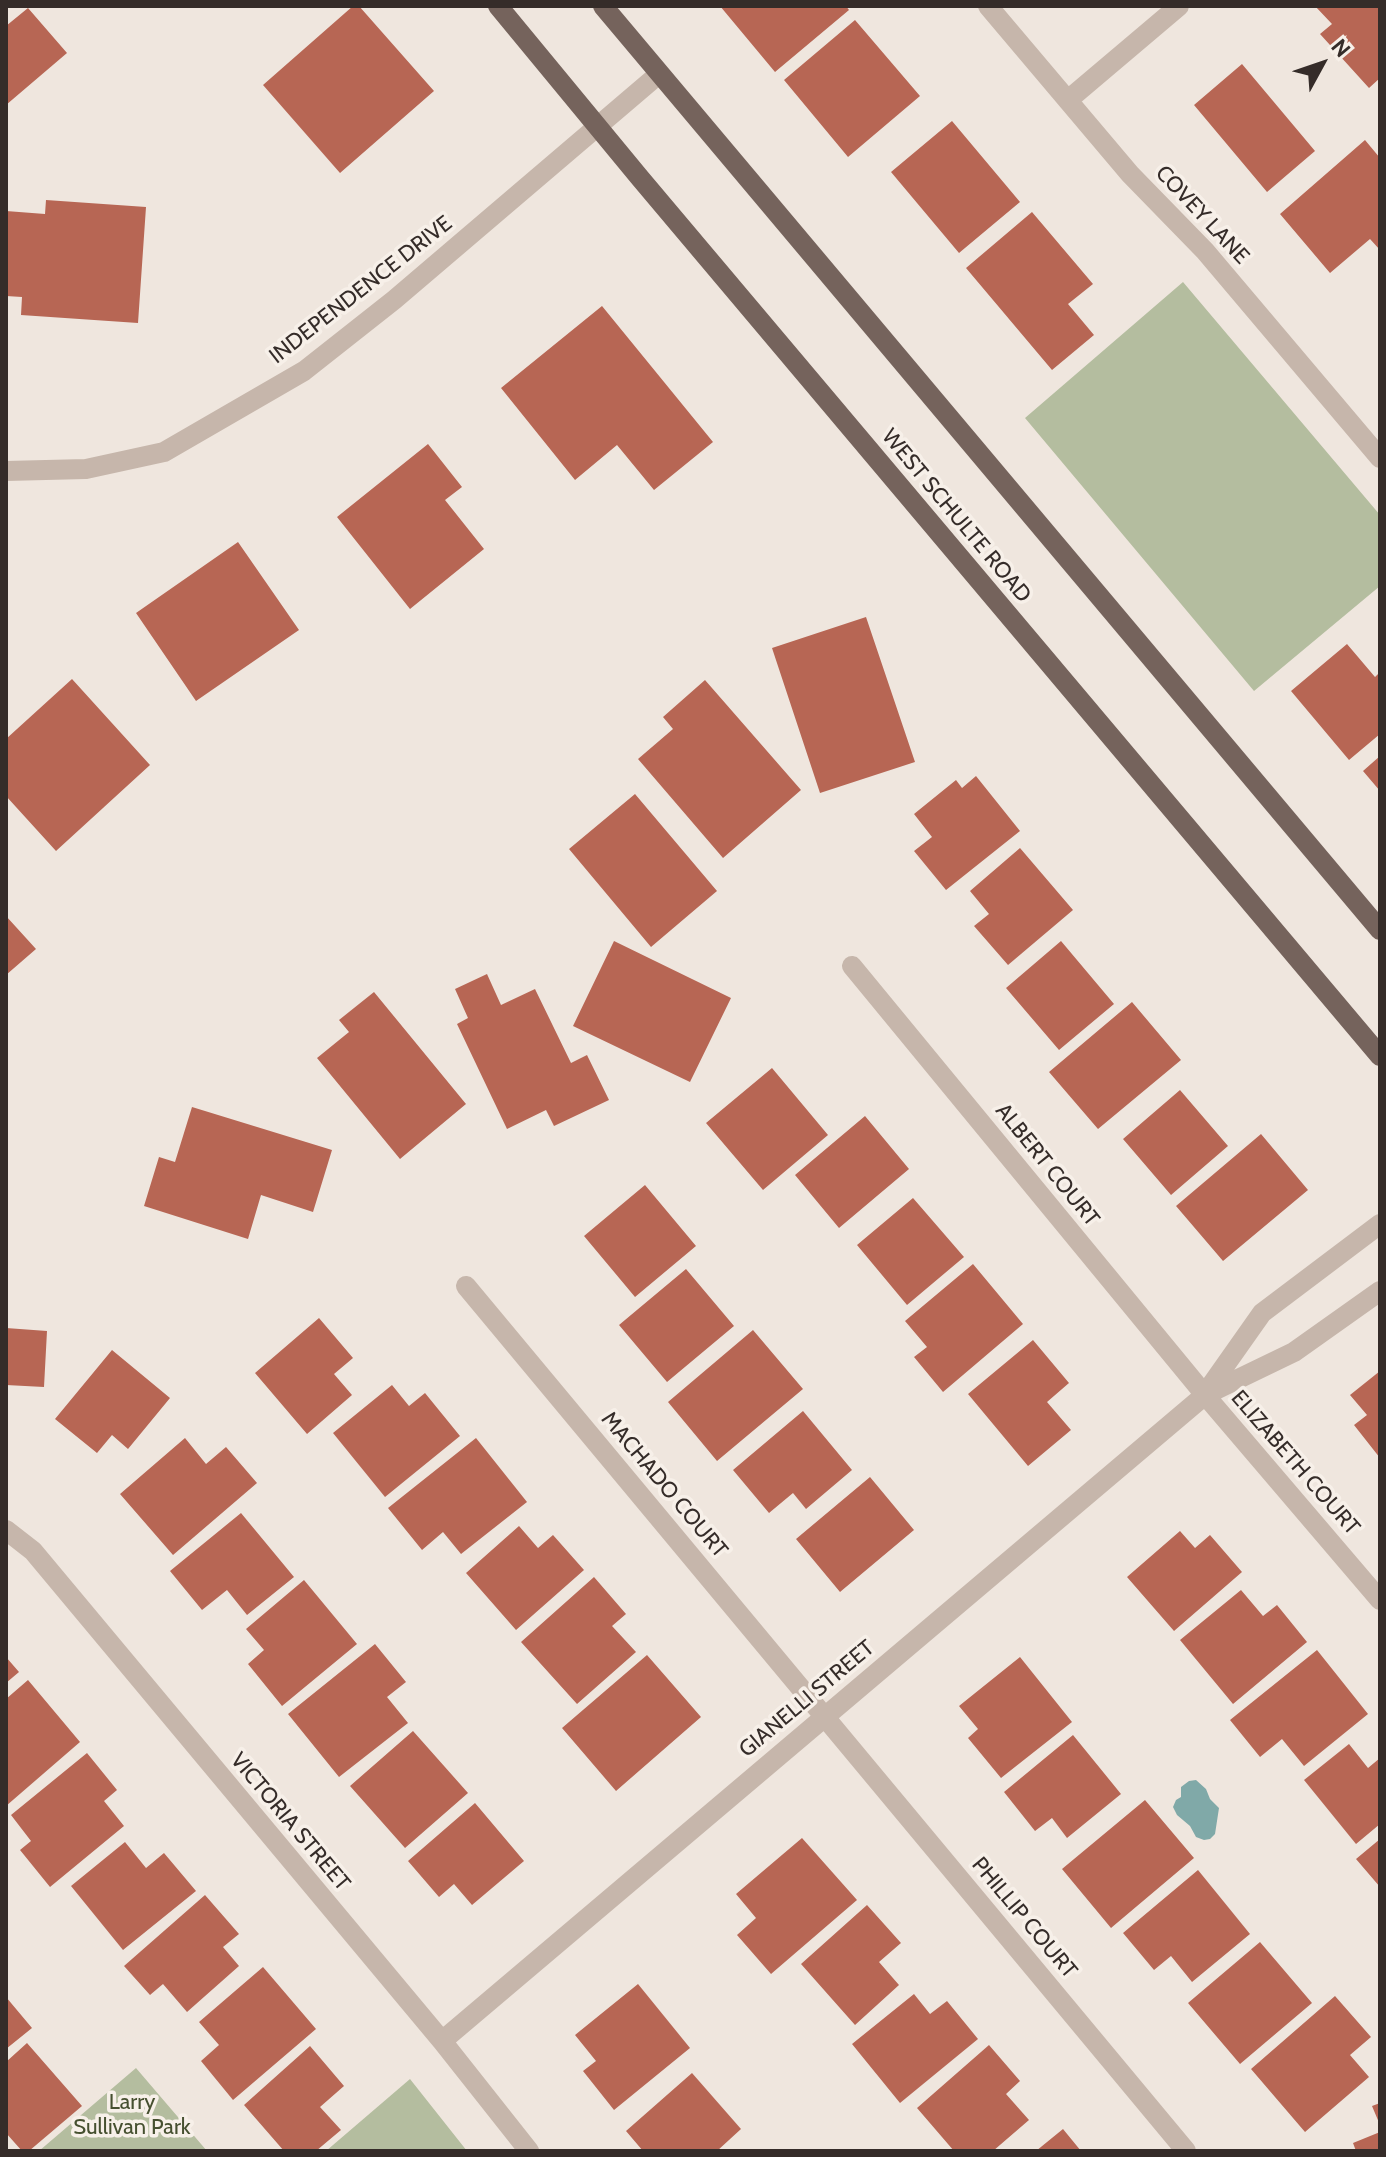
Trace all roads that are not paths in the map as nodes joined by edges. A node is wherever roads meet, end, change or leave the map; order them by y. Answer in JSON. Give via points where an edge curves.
{"nodes":[{"id":1,"x":498,"y":6,"type":"edge"},
{"id":2,"x":603,"y":6,"type":"edge"},
{"id":3,"x":988,"y":6,"type":"edge"},
{"id":4,"x":1179,"y":6,"type":"edge"},
{"id":5,"x":659,"y":74,"type":"junction"},
{"id":6,"x":1068,"y":100,"type":"junction"},
{"id":7,"x":597,"y":126,"type":"junction"},
{"id":8,"x":1380,"y":458,"type":"edge"},
{"id":9,"x":6,"y":471,"type":"edge"},
{"id":10,"x":1380,"y":930,"type":"edge"},
{"id":11,"x":852,"y":966,"type":"dead end"},
{"id":12,"x":1380,"y":1056,"type":"edge"},
{"id":13,"x":1380,"y":1224,"type":"edge"},
{"id":14,"x":466,"y":1286,"type":"dead end"},
{"id":15,"x":1380,"y":1291,"type":"edge"},
{"id":16,"x":1205,"y":1395,"type":"junction"},
{"id":17,"x":6,"y":1530,"type":"edge"},
{"id":18,"x":1380,"y":1600,"type":"edge"},
{"id":19,"x":825,"y":1715,"type":"junction"},
{"id":20,"x":442,"y":2041,"type":"junction"},
{"id":21,"x":529,"y":2151,"type":"edge"},
{"id":22,"x":1186,"y":2151,"type":"edge"}],
"edges":[{"from":1,"to":7,"type":"main road","name":"WEST SCHULTE ROAD"},
{"from":2,"to":5,"type":"main road"},
{"from":3,"to":6,"type":"street","name":"COVEY LANE"},
{"from":4,"to":6,"type":"street"},
{"from":5,"to":7,"type":"street","name":"INDEPENDENCE DRIVE"},
{"from":5,"to":10,"type":"main road"},
{"from":6,"to":8,"type":"street","name":"COVEY LANE","via":[[1205,251]]},
{"from":7,"to":9,"type":"street","name":"INDEPENDENCE DRIVE","via":[[304,371],[164,452],[86,469]]},
{"from":7,"to":12,"type":"main road","name":"WEST SCHULTE ROAD"},
{"from":11,"to":16,"type":"street","name":"ALBERT COURT"},
{"from":13,"to":16,"type":"street","name":"GIANELLI STREET","via":[[1262,1313]]},
{"from":14,"to":19,"type":"street","name":"MACHADO COURT"},
{"from":15,"to":16,"type":"street","name":"GIANELLI STREET","via":[[1294,1352]]},
{"from":16,"to":18,"type":"street","name":"ELIZABETH COURT"},
{"from":16,"to":19,"type":"street","name":"GIANELLI STREET"},
{"from":17,"to":20,"type":"street","name":"VICTORIA STREET","via":[[33,1551]]},
{"from":19,"to":20,"type":"street","name":"GIANELLI STREET"},
{"from":19,"to":22,"type":"street","name":"PHILLIP COURT"},
{"from":20,"to":21,"type":"street","name":"VICTORIA STREET"}]}
